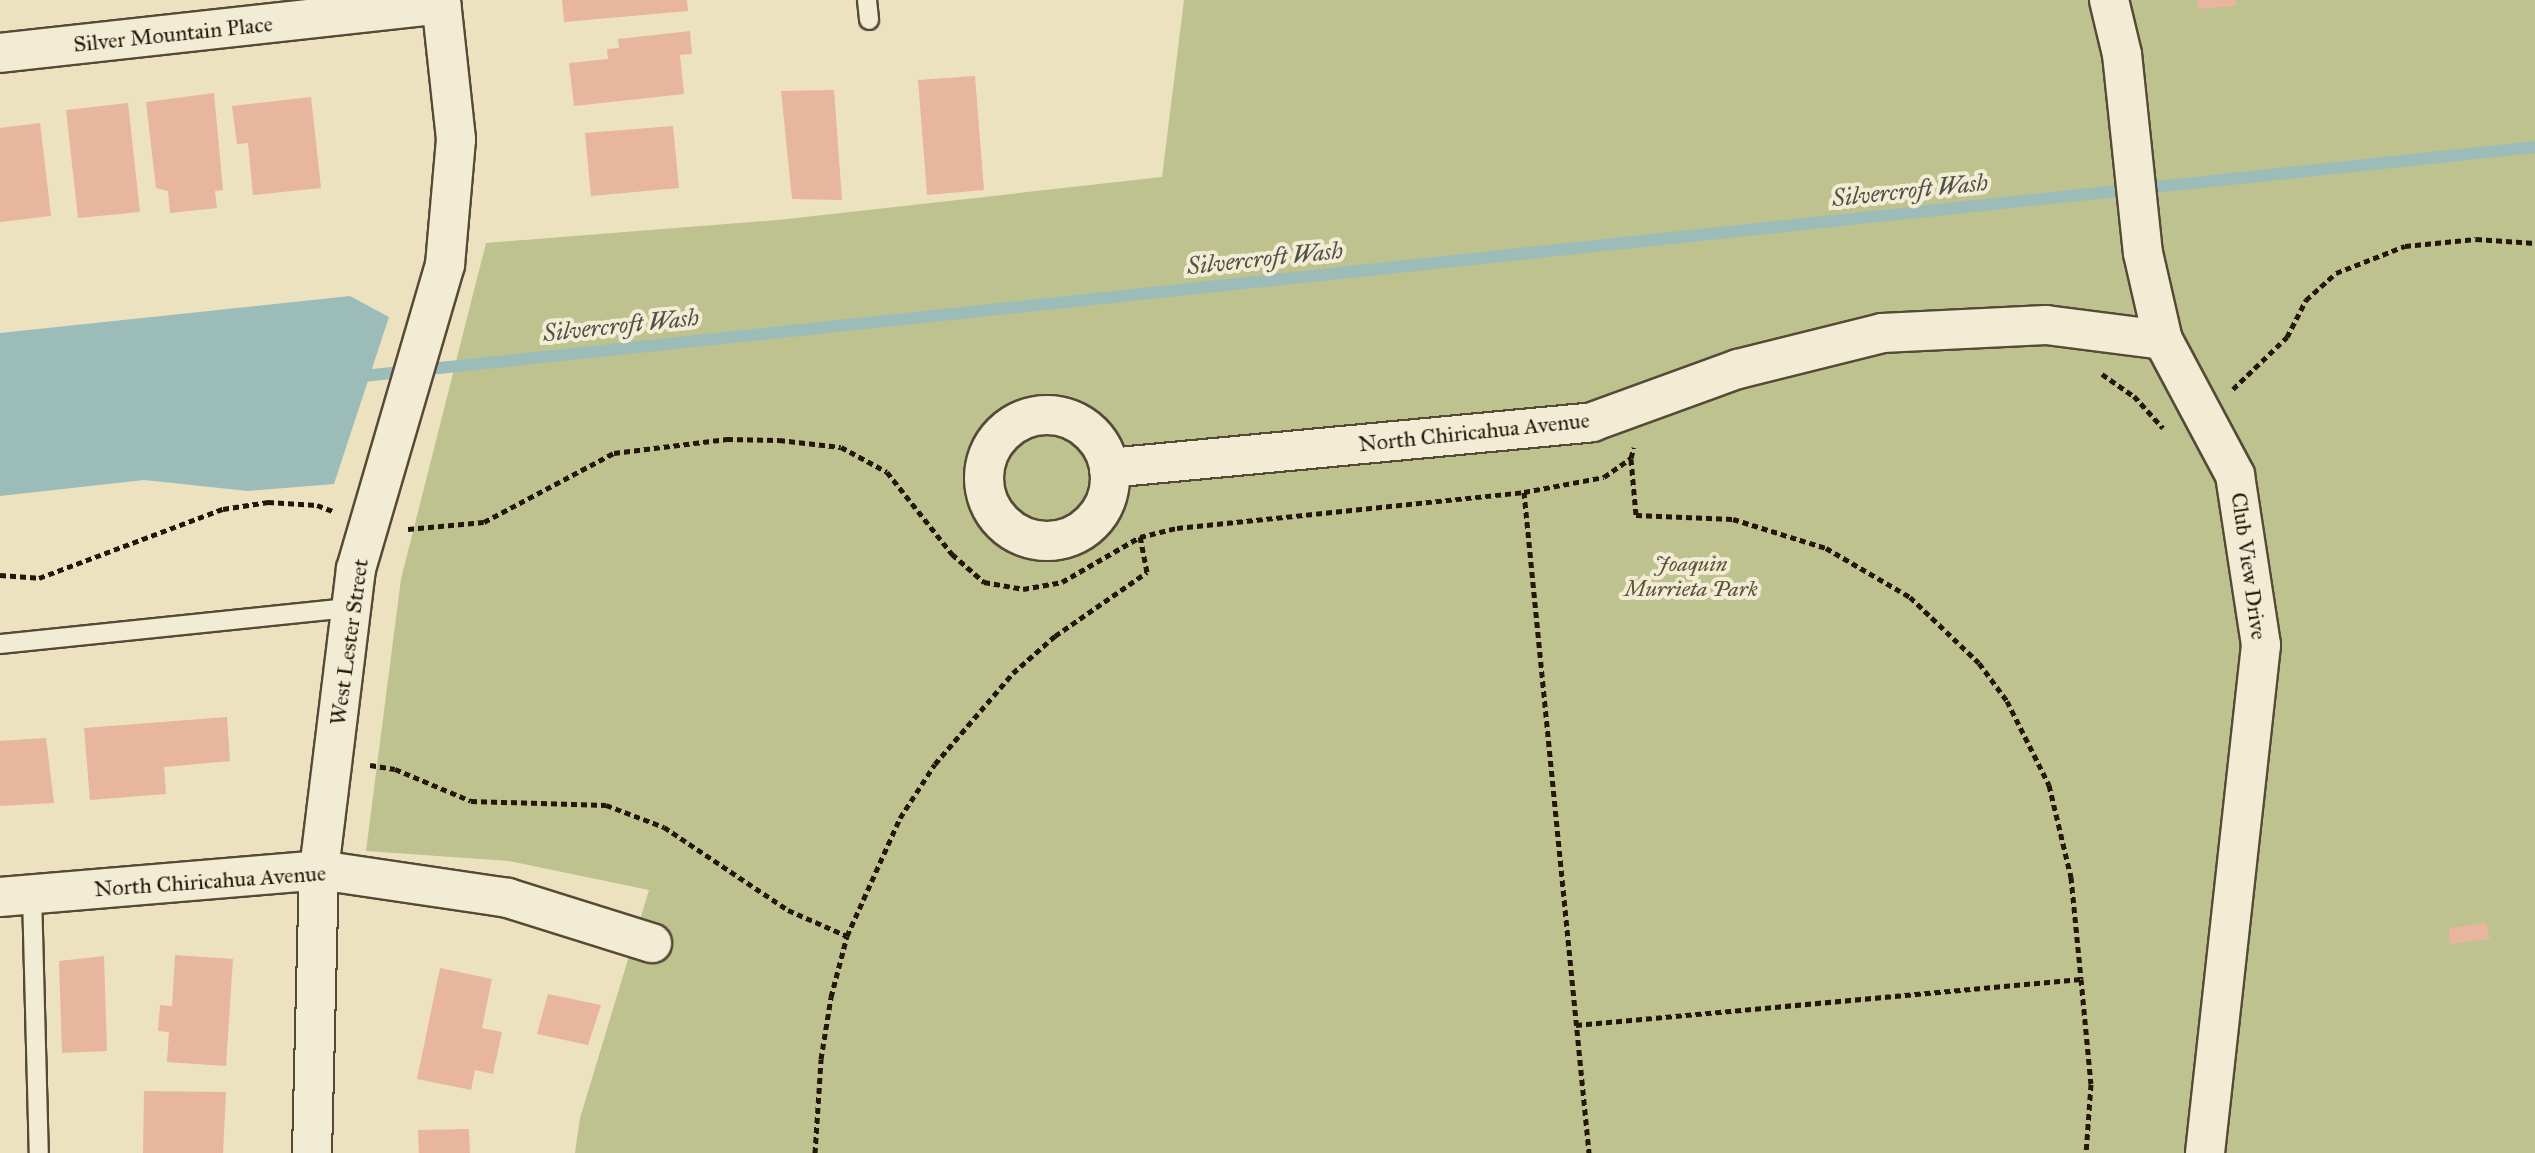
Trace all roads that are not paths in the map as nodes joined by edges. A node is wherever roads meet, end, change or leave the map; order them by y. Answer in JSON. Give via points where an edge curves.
{"nodes":[{"id":1,"x":867,"y":0,"type":"edge"},
{"id":2,"x":2109,"y":0,"type":"edge"},
{"id":3,"x":441,"y":2,"type":"edge"},
{"id":4,"x":869,"y":20,"type":"dead end"},
{"id":5,"x":0,"y":53,"type":"edge"},
{"id":6,"x":2163,"y":340,"type":"junction"},
{"id":7,"x":1109,"y":468,"type":"dead end"},
{"id":8,"x":351,"y":608,"type":"junction"},
{"id":9,"x":0,"y":644,"type":"edge"},
{"id":10,"x":319,"y":870,"type":"junction"},
{"id":11,"x":16,"y":896,"type":"edge"},
{"id":12,"x":652,"y":943,"type":"dead end"},
{"id":13,"x":39,"y":1153,"type":"edge"},
{"id":14,"x":312,"y":1153,"type":"edge"},
{"id":15,"x":2205,"y":1153,"type":"edge"}],
"edges":[{"from":1,"to":4,"type":"lane"},
{"from":2,"to":6,"type":"street","name":"Club View Drive","via":[[2143,253]]},
{"from":3,"to":5,"type":"street","name":"Silver Mountain Place"},
{"from":3,"to":8,"type":"street","name":"West Lester Street","via":[[456,139],[445,265],[391,441],[356,569]]},
{"from":6,"to":7,"type":"street","name":"North Chiricahua Avenue","via":[[2046,325],[1882,333],[1738,369],[1592,422]]},
{"from":6,"to":15,"type":"street","name":"Club View Drive","via":[[2235,475],[2261,645]]},
{"from":8,"to":9,"type":"lane"},
{"from":8,"to":10,"type":"street","name":"West Lester Street"},
{"from":10,"to":11,"type":"street","name":"North Chiricahua Avenue"},
{"from":10,"to":12,"type":"street","name":"North Chiricahua Avenue","via":[[508,898]]},
{"from":10,"to":14,"type":"street","name":"West Lester Street"},
{"from":11,"to":13,"type":"lane"}]}
